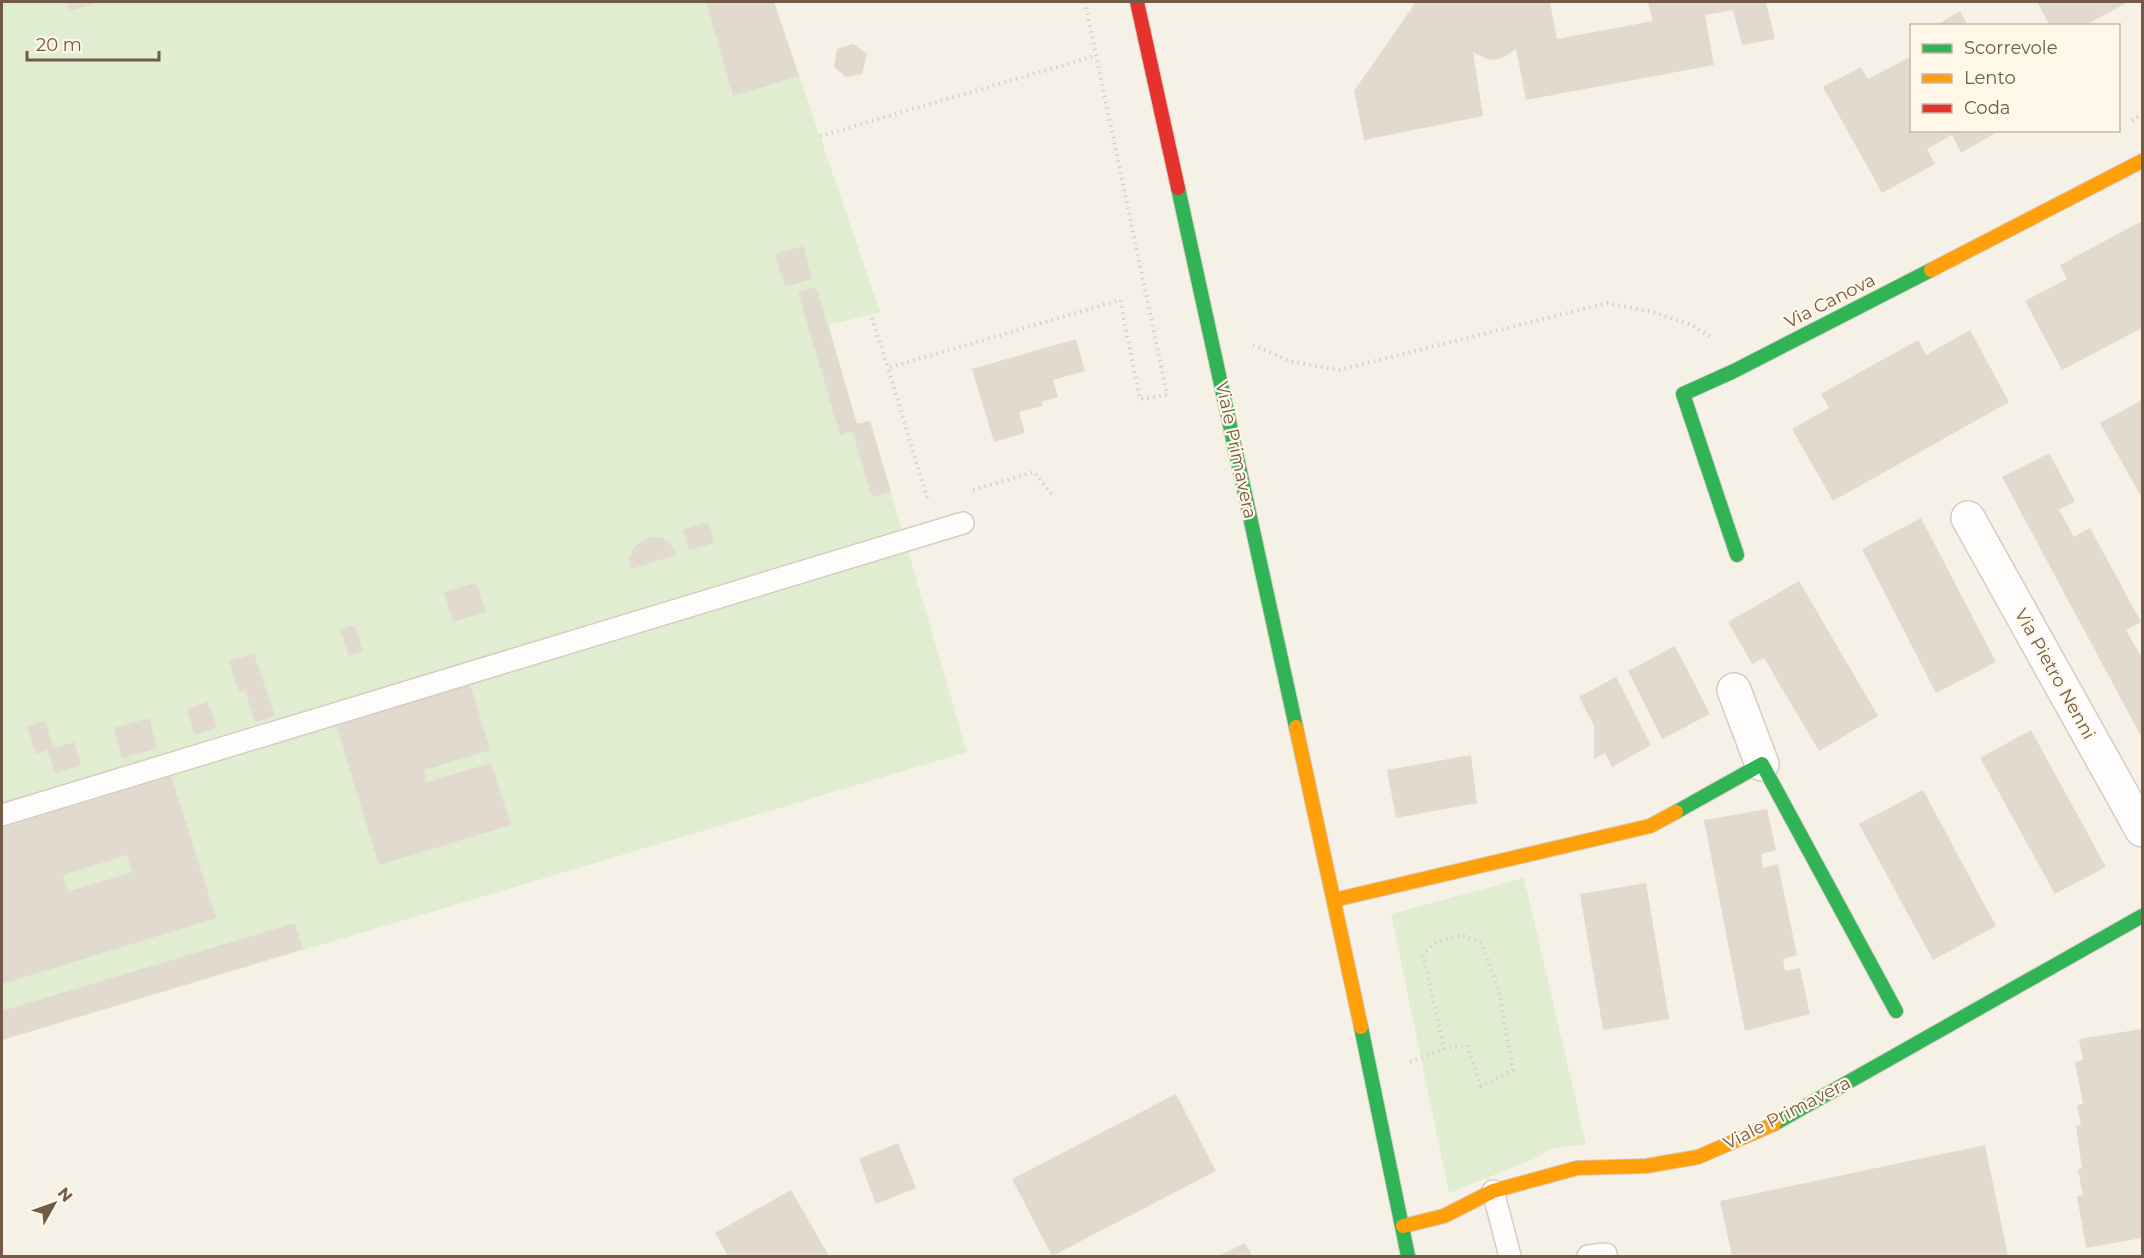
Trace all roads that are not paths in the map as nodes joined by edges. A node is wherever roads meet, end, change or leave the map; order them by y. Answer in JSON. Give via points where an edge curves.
{"nodes":[{"id":1,"x":1137,"y":2,"type":"edge"},
{"id":2,"x":2142,"y":161,"type":"edge"},
{"id":3,"x":1968,"y":518,"type":"dead end"},
{"id":4,"x":963,"y":523,"type":"dead end"},
{"id":5,"x":1737,"y":555,"type":"dead end"},
{"id":6,"x":1734,"y":690,"type":"dead end"},
{"id":7,"x":1761,"y":764,"type":"junction"},
{"id":8,"x":2,"y":815,"type":"edge"},
{"id":9,"x":2142,"y":830,"type":"edge"},
{"id":10,"x":1334,"y":900,"type":"junction"},
{"id":11,"x":2142,"y":916,"type":"edge"},
{"id":12,"x":1896,"y":1011,"type":"dead end"},
{"id":13,"x":1493,"y":1191,"type":"junction"},
{"id":14,"x":1402,"y":1226,"type":"junction"},
{"id":15,"x":1408,"y":1257,"type":"edge"},
{"id":16,"x":1510,"y":1257,"type":"edge"},
{"id":17,"x":1588,"y":1257,"type":"edge"},
{"id":18,"x":1606,"y":1257,"type":"edge"}],
"edges":[{"from":1,"to":10,"type":"street","name":"Viale Primavera"},
{"from":2,"to":5,"type":"street","name":"Via Canova","via":[[1683,394]]},
{"from":3,"to":9,"type":"street","name":"Via Pietro Nenni"},
{"from":4,"to":8,"type":"lane"},
{"from":6,"to":7,"type":"street"},
{"from":7,"to":10,"type":"street","via":[[1650,826]]},
{"from":7,"to":12,"type":"street"},
{"from":10,"to":14,"type":"street","name":"Viale Primavera"},
{"from":11,"to":13,"type":"street","name":"Viale Primavera","via":[[1766,1128],[1698,1157],[1646,1166],[1577,1168]]},
{"from":13,"to":14,"type":"street","name":"Viale Primavera","via":[[1444,1216]]},
{"from":13,"to":16,"type":"lane"},
{"from":14,"to":15,"type":"street","name":"Viale Primavera"},
{"from":17,"to":18,"type":"lane"}]}
